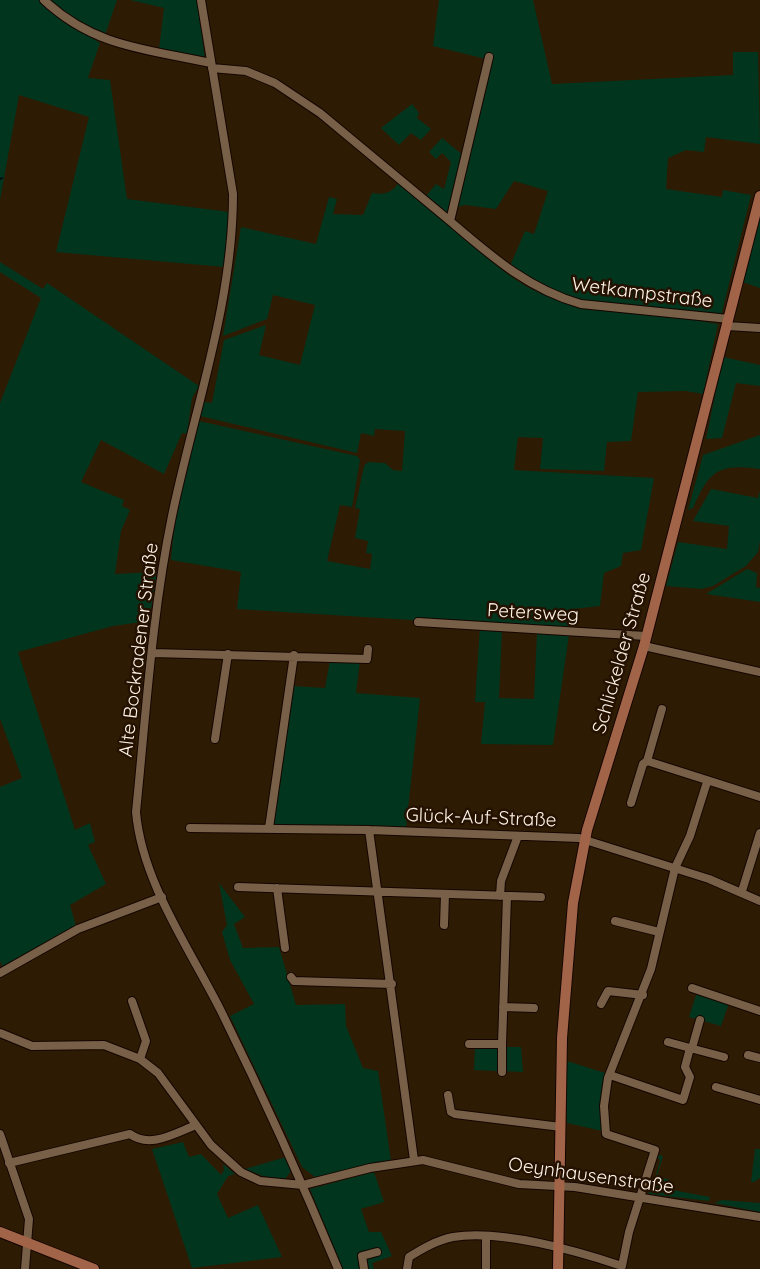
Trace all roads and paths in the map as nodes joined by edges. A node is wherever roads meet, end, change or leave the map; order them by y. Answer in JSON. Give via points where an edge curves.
{"nodes":[{"id":1,"x":44,"y":0,"type":"edge"},
{"id":2,"x":201,"y":0,"type":"edge"},
{"id":3,"x":489,"y":57,"type":"dead end"},
{"id":4,"x":211,"y":65,"type":"junction"},
{"id":5,"x":760,"y":196,"type":"edge"},
{"id":6,"x":450,"y":221,"type":"junction"},
{"id":7,"x":728,"y":322,"type":"junction"},
{"id":8,"x":760,"y":328,"type":"edge"},
{"id":9,"x":418,"y":622,"type":"dead end"},
{"id":10,"x":645,"y":641,"type":"junction"},
{"id":11,"x":368,"y":649,"type":"dead end"},
{"id":12,"x":154,"y":653,"type":"junction"},
{"id":13,"x":228,"y":654,"type":"junction"},
{"id":14,"x":294,"y":655,"type":"junction"},
{"id":15,"x":760,"y":672,"type":"edge"},
{"id":16,"x":662,"y":709,"type":"dead end"},
{"id":17,"x":215,"y":739,"type":"dead end"},
{"id":18,"x":647,"y":761,"type":"junction"},
{"id":19,"x":707,"y":782,"type":"junction"},
{"id":20,"x":760,"y":797,"type":"edge"},
{"id":21,"x":631,"y":803,"type":"dead end"},
{"id":22,"x":190,"y":828,"type":"dead end"},
{"id":23,"x":269,"y":828,"type":"junction"},
{"id":24,"x":369,"y":830,"type":"junction"},
{"id":25,"x":760,"y":833,"type":"edge"},
{"id":26,"x":518,"y":836,"type":"junction"},
{"id":27,"x":585,"y":841,"type":"junction"},
{"id":28,"x":675,"y":868,"type":"junction"},
{"id":29,"x":238,"y":887,"type":"dead end"},
{"id":30,"x":276,"y":888,"type":"junction"},
{"id":31,"x":742,"y":891,"type":"junction"},
{"id":32,"x":377,"y":893,"type":"junction"},
{"id":33,"x":445,"y":895,"type":"junction"},
{"id":34,"x":504,"y":896,"type":"junction"},
{"id":35,"x":162,"y":897,"type":"junction"},
{"id":36,"x":541,"y":897,"type":"dead end"},
{"id":37,"x":760,"y":901,"type":"edge"},
{"id":38,"x":615,"y":921,"type":"dead end"},
{"id":39,"x":444,"y":925,"type":"dead end"},
{"id":40,"x":659,"y":932,"type":"junction"},
{"id":41,"x":285,"y":948,"type":"dead end"},
{"id":42,"x":0,"y":973,"type":"edge"},
{"id":43,"x":292,"y":977,"type":"dead end"},
{"id":44,"x":392,"y":984,"type":"junction"},
{"id":45,"x":691,"y":988,"type":"dead end"},
{"id":46,"x":643,"y":995,"type":"junction"},
{"id":47,"x":132,"y":1001,"type":"dead end"},
{"id":48,"x":601,"y":1004,"type":"dead end"},
{"id":49,"x":503,"y":1007,"type":"junction"},
{"id":50,"x":534,"y":1008,"type":"dead end"},
{"id":51,"x":760,"y":1011,"type":"edge"},
{"id":52,"x":700,"y":1020,"type":"dead end"},
{"id":53,"x":0,"y":1033,"type":"edge"},
{"id":54,"x":668,"y":1042,"type":"dead end"},
{"id":55,"x":469,"y":1044,"type":"dead end"},
{"id":56,"x":502,"y":1044,"type":"junction"},
{"id":57,"x":691,"y":1048,"type":"junction"},
{"id":58,"x":748,"y":1055,"type":"dead end"},
{"id":59,"x":724,"y":1057,"type":"dead end"},
{"id":60,"x":760,"y":1058,"type":"edge"},
{"id":61,"x":140,"y":1059,"type":"junction"},
{"id":62,"x":502,"y":1072,"type":"dead end"},
{"id":63,"x":610,"y":1075,"type":"junction"},
{"id":64,"x":716,"y":1087,"type":"dead end"},
{"id":65,"x":448,"y":1095,"type":"dead end"},
{"id":66,"x":760,"y":1100,"type":"edge"},
{"id":67,"x":196,"y":1125,"type":"junction"},
{"id":68,"x":561,"y":1127,"type":"junction"},
{"id":69,"x":0,"y":1134,"type":"edge"},
{"id":70,"x":414,"y":1160,"type":"junction"},
{"id":71,"x":9,"y":1163,"type":"junction"},
{"id":72,"x":303,"y":1185,"type":"junction"},
{"id":73,"x":560,"y":1188,"type":"junction"},
{"id":74,"x":640,"y":1198,"type":"junction"},
{"id":75,"x":760,"y":1217,"type":"edge"},
{"id":76,"x":0,"y":1231,"type":"edge"},
{"id":77,"x":486,"y":1237,"type":"junction"},
{"id":78,"x":26,"y":1242,"type":"junction"},
{"id":79,"x":558,"y":1248,"type":"junction"},
{"id":80,"x":377,"y":1252,"type":"dead end"},
{"id":81,"x":24,"y":1269,"type":"edge"},
{"id":82,"x":94,"y":1269,"type":"edge"},
{"id":83,"x":338,"y":1269,"type":"edge"},
{"id":84,"x":364,"y":1269,"type":"edge"},
{"id":85,"x":407,"y":1269,"type":"edge"},
{"id":86,"x":486,"y":1269,"type":"edge"},
{"id":87,"x":558,"y":1269,"type":"edge"}],
"edges":[{"from":1,"to":4,"type":"street","name":"Wetkampstraße","via":[[78,28],[104,40]]},
{"from":2,"to":4,"type":"street","name":"Alte Bockradener Straße"},
{"from":3,"to":6,"type":"street"},
{"from":4,"to":6,"type":"street","name":"Wetkampstraße","via":[[246,71],[275,83],[320,113]]},
{"from":4,"to":12,"type":"street","name":"Alte Bockradener Straße","via":[[233,194],[230,239],[213,347],[171,522]]},
{"from":5,"to":7,"type":"main road","name":"Schlickelder Straße"},
{"from":6,"to":7,"type":"street","name":"Wetkampstraße","via":[[500,264],[558,298]]},
{"from":7,"to":8,"type":"street","name":"Wetkampstraße"},
{"from":7,"to":10,"type":"main road","name":"Schlickelder Straße"},
{"from":9,"to":10,"type":"street","name":"Petersweg"},
{"from":10,"to":15,"type":"street","name":"Petersweg"},
{"from":10,"to":27,"type":"main road","name":"Schlickelder Straße"},
{"from":11,"to":14,"type":"street","via":[[367,659]]},
{"from":12,"to":13,"type":"street"},
{"from":12,"to":35,"type":"street","name":"Alte Bockradener Straße","via":[[136,811],[139,838]]},
{"from":13,"to":14,"type":"street"},
{"from":13,"to":17,"type":"street"},
{"from":14,"to":23,"type":"street"},
{"from":16,"to":18,"type":"street"},
{"from":18,"to":19,"type":"street"},
{"from":18,"to":21,"type":"street"},
{"from":19,"to":20,"type":"street"},
{"from":19,"to":28,"type":"street"},
{"from":22,"to":23,"type":"street","name":"Glück-Auf-Straße"},
{"from":23,"to":24,"type":"street","name":"Glück-Auf-Straße"},
{"from":24,"to":26,"type":"street","name":"Glück-Auf-Straße"},
{"from":24,"to":32,"type":"street"},
{"from":25,"to":31,"type":"street"},
{"from":26,"to":27,"type":"street","name":"Glück-Auf-Straße"},
{"from":26,"to":34,"type":"street","via":[[501,881]]},
{"from":27,"to":28,"type":"street","name":"Glück-Auf-Straße"},
{"from":27,"to":68,"type":"main road","name":"Schlickelder Straße","via":[[565,976]]},
{"from":28,"to":31,"type":"street","name":"Glück-Auf-Straße"},
{"from":28,"to":40,"type":"street"},
{"from":29,"to":30,"type":"street"},
{"from":30,"to":32,"type":"street"},
{"from":30,"to":41,"type":"street"},
{"from":31,"to":37,"type":"street","name":"Glück-Auf-Straße"},
{"from":32,"to":33,"type":"street"},
{"from":32,"to":44,"type":"street"},
{"from":33,"to":34,"type":"street"},
{"from":33,"to":39,"type":"street"},
{"from":34,"to":36,"type":"street"},
{"from":34,"to":49,"type":"street"},
{"from":35,"to":42,"type":"street","via":[[78,929]]},
{"from":35,"to":72,"type":"street","name":"Alte Bockradener Straße"},
{"from":38,"to":40,"type":"street"},
{"from":40,"to":46,"type":"street"},
{"from":43,"to":44,"type":"street","via":[[294,981]]},
{"from":44,"to":70,"type":"street"},
{"from":45,"to":51,"type":"street"},
{"from":46,"to":48,"type":"street","via":[[608,991]]},
{"from":46,"to":63,"type":"street"},
{"from":47,"to":61,"type":"street","via":[[146,1041]]},
{"from":49,"to":50,"type":"street"},
{"from":49,"to":56,"type":"street"},
{"from":52,"to":57,"type":"street"},
{"from":53,"to":61,"type":"street","name":"Oeynhausenstraße","via":[[32,1046],[104,1045]]},
{"from":54,"to":57,"type":"street"},
{"from":55,"to":56,"type":"street"},
{"from":56,"to":62,"type":"street"},
{"from":57,"to":59,"type":"street"},
{"from":57,"to":63,"type":"street","via":[[684,1100]]},
{"from":58,"to":60,"type":"street"},
{"from":61,"to":67,"type":"street","name":"Oeynhausenstraße","via":[[158,1073]]},
{"from":63,"to":74,"type":"street","via":[[604,1106],[606,1134],[655,1150]]},
{"from":64,"to":66,"type":"street"},
{"from":65,"to":68,"type":"street","via":[[455,1114]]},
{"from":67,"to":71,"type":"street","via":[[149,1142],[130,1134]]},
{"from":67,"to":72,"type":"street","name":"Oeynhausenstraße","via":[[241,1172],[260,1181]]},
{"from":68,"to":73,"type":"main road","name":"Schlickelder Straße"},
{"from":69,"to":71,"type":"street"},
{"from":70,"to":72,"type":"street","name":"Oeynhausenstraße"},
{"from":70,"to":73,"type":"street","name":"Oeynhausenstraße","via":[[436,1161],[519,1184]]},
{"from":71,"to":78,"type":"street","via":[[29,1219]]},
{"from":72,"to":83,"type":"street","name":"Alte Bockradener Straße"},
{"from":73,"to":74,"type":"street","name":"Oeynhausenstraße"},
{"from":73,"to":79,"type":"main road","name":"Schlickelder Straße"},
{"from":74,"to":75,"type":"street","name":"Oeynhausenstraße"},
{"from":74,"to":79,"type":"street","via":[[622,1266]]},
{"from":76,"to":78,"type":"main road"},
{"from":77,"to":79,"type":"street"},
{"from":77,"to":85,"type":"street","via":[[450,1238],[427,1247],[409,1257]]},
{"from":77,"to":86,"type":"street"},
{"from":78,"to":81,"type":"street"},
{"from":78,"to":82,"type":"main road"},
{"from":79,"to":87,"type":"main road","name":"Schlickelder Straße"},
{"from":80,"to":84,"type":"street","via":[[362,1256]]}]}
